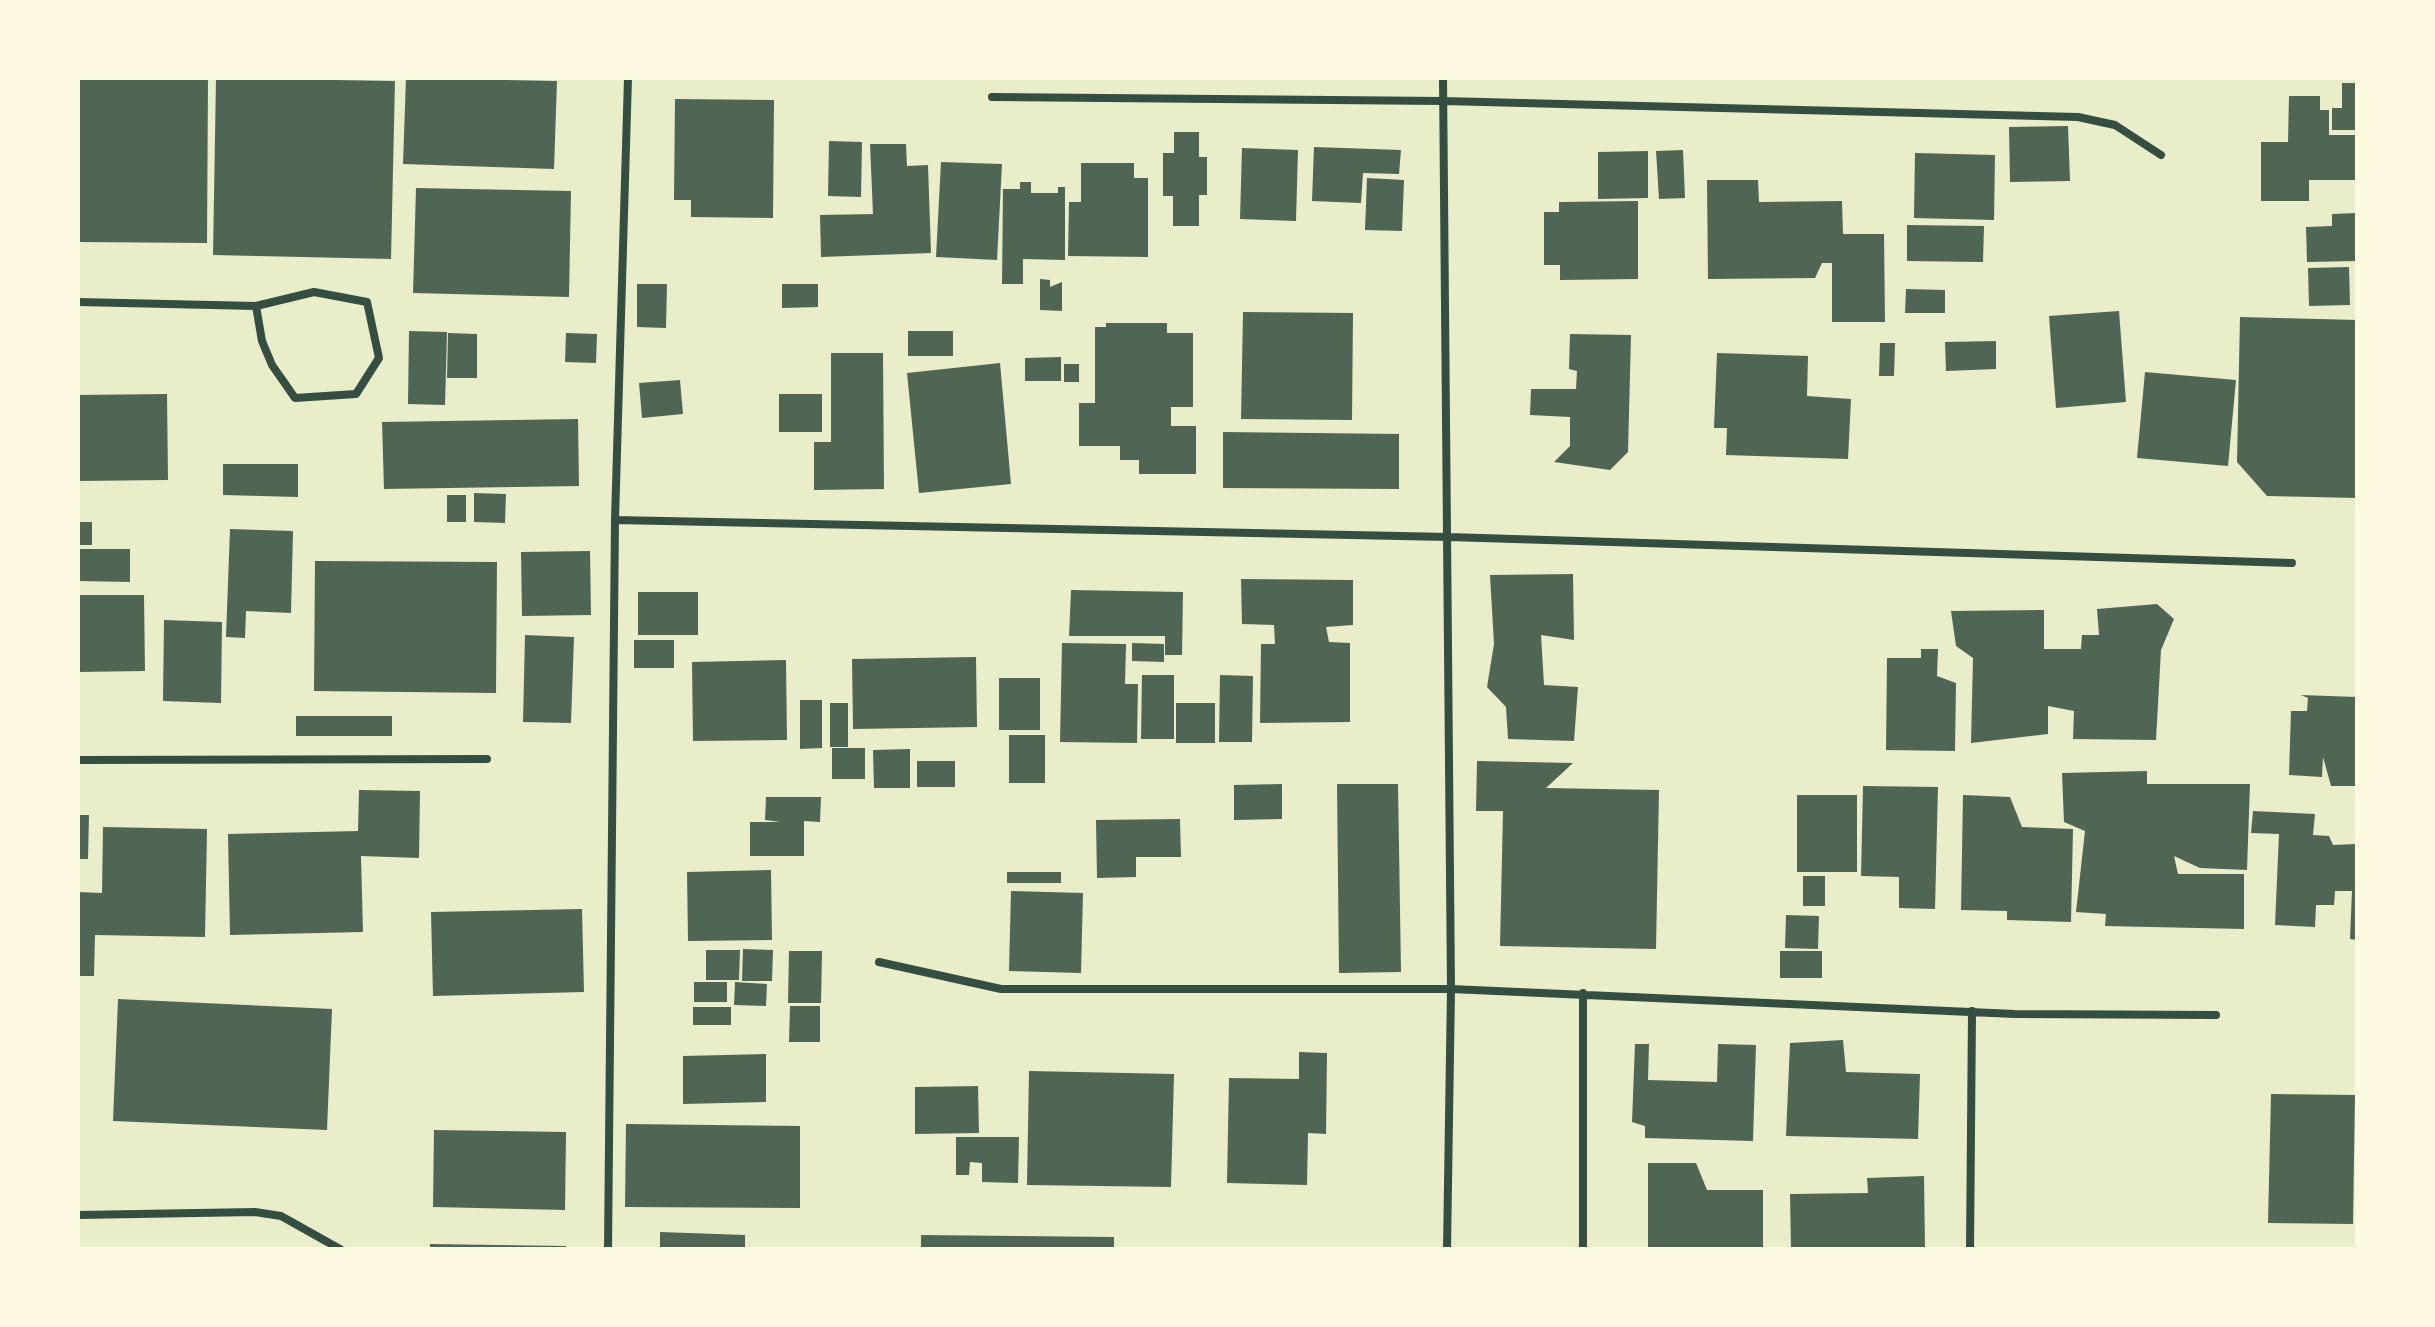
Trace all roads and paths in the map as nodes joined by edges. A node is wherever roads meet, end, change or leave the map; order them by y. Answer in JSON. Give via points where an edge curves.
{"nodes":[{"id":1,"x":628,"y":78,"type":"edge"},
{"id":2,"x":1443,"y":78,"type":"edge"},
{"id":3,"x":992,"y":97,"type":"dead end"},
{"id":4,"x":1443,"y":101,"type":"junction"},
{"id":5,"x":2161,"y":155,"type":"dead end"},
{"id":6,"x":78,"y":302,"type":"edge"},
{"id":7,"x":256,"y":306,"type":"junction"},
{"id":8,"x":615,"y":520,"type":"junction"},
{"id":9,"x":1449,"y":537,"type":"junction"},
{"id":10,"x":2292,"y":563,"type":"dead end"},
{"id":11,"x":487,"y":759,"type":"dead end"},
{"id":12,"x":78,"y":760,"type":"edge"},
{"id":13,"x":879,"y":962,"type":"dead end"},
{"id":14,"x":1451,"y":989,"type":"junction"},
{"id":15,"x":1583,"y":993,"type":"junction"},
{"id":16,"x":1972,"y":1011,"type":"junction"},
{"id":17,"x":2216,"y":1015,"type":"dead end"},
{"id":18,"x":78,"y":1215,"type":"edge"},
{"id":19,"x":340,"y":1249,"type":"edge"},
{"id":20,"x":608,"y":1249,"type":"edge"},
{"id":21,"x":1447,"y":1249,"type":"edge"},
{"id":22,"x":1583,"y":1249,"type":"edge"},
{"id":23,"x":1970,"y":1249,"type":"edge"}],
"edges":[{"from":1,"to":8,"type":"street"},
{"from":2,"to":4,"type":"street"},
{"from":3,"to":4,"type":"street"},
{"from":4,"to":5,"type":"street","via":[[2078,117],[2115,125]]},
{"from":4,"to":9,"type":"street"},
{"from":6,"to":7,"type":"street"},
{"from":7,"to":7,"type":"street","via":[[314,292],[367,302],[379,358],[356,394],[295,398],[272,365]]},
{"from":8,"to":9,"type":"street"},
{"from":8,"to":20,"type":"street"},
{"from":9,"to":10,"type":"street"},
{"from":9,"to":14,"type":"street"},
{"from":11,"to":12,"type":"street"},
{"from":13,"to":14,"type":"street","via":[[1001,989]]},
{"from":14,"to":15,"type":"street"},
{"from":14,"to":21,"type":"street"},
{"from":15,"to":16,"type":"street"},
{"from":15,"to":22,"type":"street"},
{"from":16,"to":17,"type":"street"},
{"from":16,"to":23,"type":"street"},
{"from":18,"to":19,"type":"street","via":[[255,1212],[281,1216]]}]}
